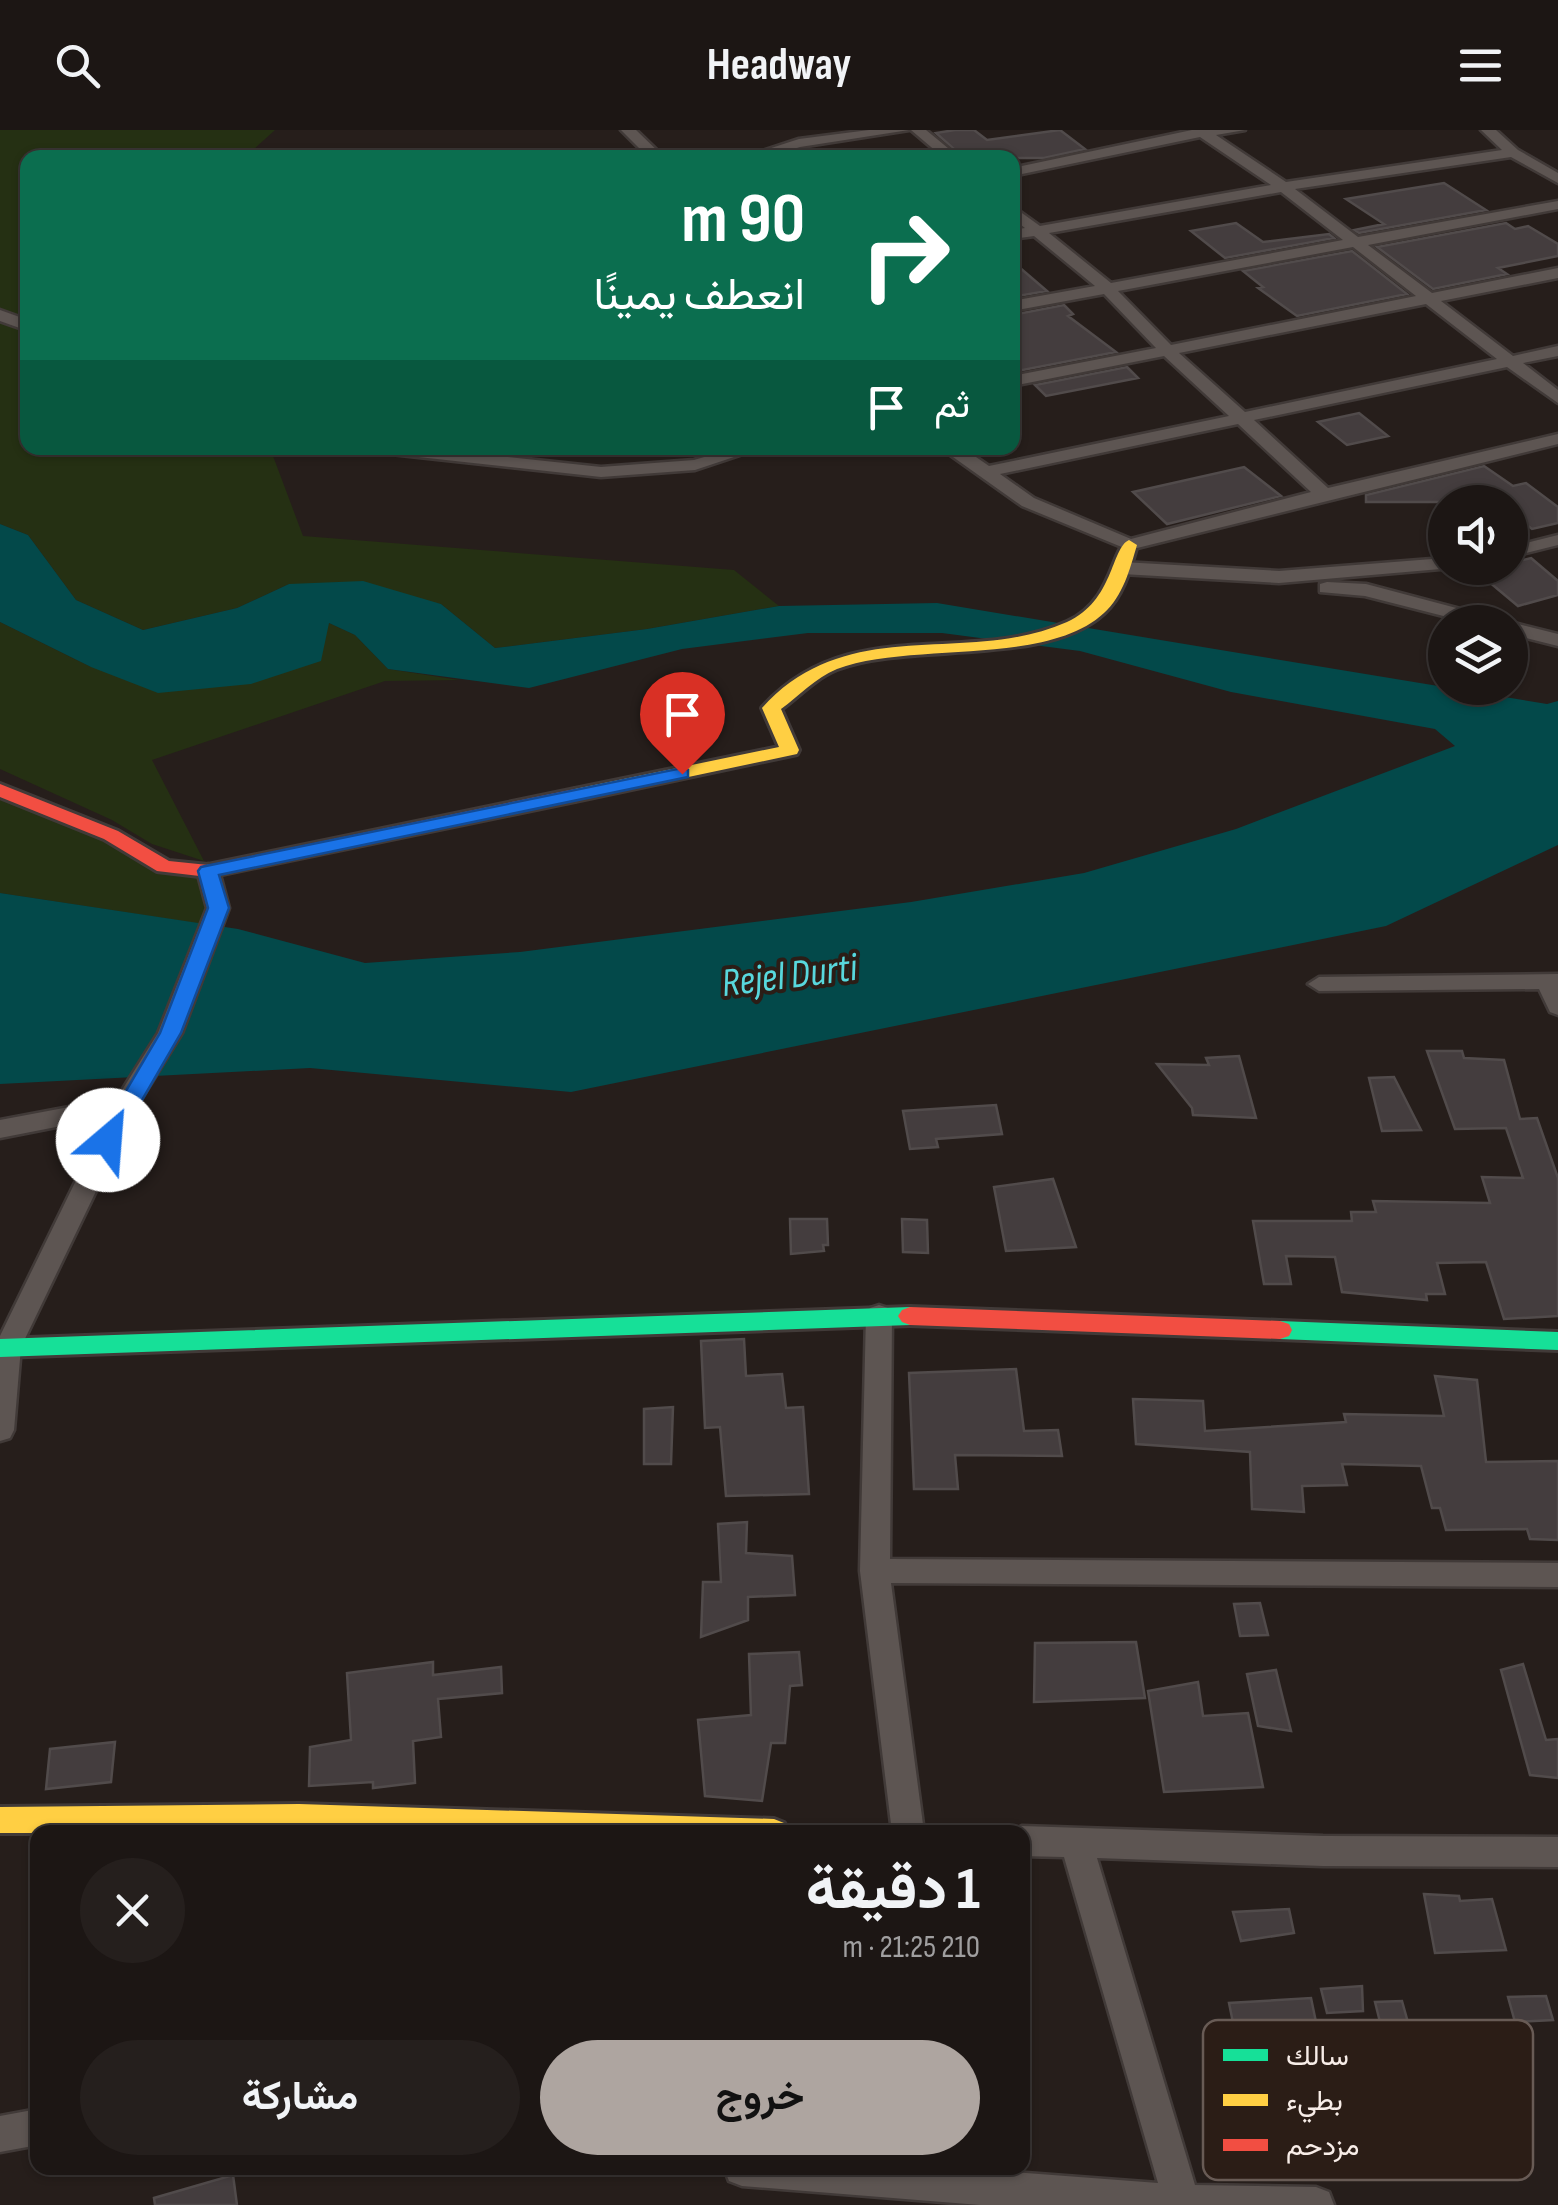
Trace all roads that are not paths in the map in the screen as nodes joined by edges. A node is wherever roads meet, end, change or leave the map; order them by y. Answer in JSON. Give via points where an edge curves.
{"nodes":[{"id":1,"x":628,"y":130,"type":"edge"},
{"id":2,"x":902,"y":130,"type":"edge"},
{"id":3,"x":918,"y":130,"type":"edge"},
{"id":4,"x":1238,"y":130,"type":"edge"},
{"id":5,"x":1488,"y":130,"type":"edge"},
{"id":6,"x":1199,"y":131,"type":"edge"},
{"id":7,"x":649,"y":150,"type":"edge"},
{"id":8,"x":775,"y":150,"type":"edge"},
{"id":9,"x":943,"y":150,"type":"edge"},
{"id":10,"x":1513,"y":153,"type":"junction"},
{"id":11,"x":1020,"y":170,"type":"edge"},
{"id":12,"x":1558,"y":179,"type":"edge"},
{"id":13,"x":1282,"y":186,"type":"junction"},
{"id":14,"x":1558,"y":204,"type":"edge"},
{"id":15,"x":1020,"y":217,"type":"edge"},
{"id":16,"x":1035,"y":230,"type":"junction"},
{"id":17,"x":1020,"y":233,"type":"edge"},
{"id":18,"x":1354,"y":241,"type":"junction"},
{"id":19,"x":1558,"y":273,"type":"edge"},
{"id":20,"x":1106,"y":287,"type":"junction"},
{"id":21,"x":1426,"y":297,"type":"junction"},
{"id":22,"x":1020,"y":304,"type":"edge"},
{"id":23,"x":1168,"y":350,"type":"junction"},
{"id":24,"x":1558,"y":351,"type":"edge"},
{"id":25,"x":1511,"y":360,"type":"junction"},
{"id":26,"x":1020,"y":380,"type":"edge"},
{"id":27,"x":1558,"y":398,"type":"edge"},
{"id":28,"x":1244,"y":418,"type":"junction"},
{"id":29,"x":1558,"y":439,"type":"edge"},
{"id":30,"x":446,"y":455,"type":"edge"},
{"id":31,"x":729,"y":455,"type":"edge"},
{"id":32,"x":962,"y":455,"type":"edge"},
{"id":33,"x":985,"y":472,"type":"junction"},
{"id":34,"x":1324,"y":494,"type":"junction"},
{"id":35,"x":1558,"y":540,"type":"edge"},
{"id":36,"x":1528,"y":548,"type":"edge"},
{"id":37,"x":1125,"y":556,"type":"junction"},
{"id":38,"x":1428,"y":565,"type":"edge"},
{"id":39,"x":1279,"y":578,"type":"junction"},
{"id":40,"x":1428,"y":606,"type":"edge"},
{"id":41,"x":1528,"y":632,"type":"edge"},
{"id":42,"x":1558,"y":640,"type":"edge"},
{"id":43,"x":0,"y":790,"type":"edge"},
{"id":44,"x":208,"y":871,"type":"junction"},
{"id":45,"x":1553,"y":980,"type":"edge"},
{"id":46,"x":1319,"y":984,"type":"dead end"},
{"id":47,"x":1558,"y":1008,"type":"edge"},
{"id":48,"x":125,"y":1105,"type":"junction"},
{"id":49,"x":0,"y":1128,"type":"edge"},
{"id":50,"x":880,"y":1315,"type":"junction"},
{"id":51,"x":1558,"y":1341,"type":"edge"},
{"id":52,"x":4,"y":1347,"type":"edge"},
{"id":53,"x":0,"y":1430,"type":"edge"},
{"id":54,"x":875,"y":1571,"type":"junction"},
{"id":55,"x":1558,"y":1575,"type":"edge"},
{"id":56,"x":0,"y":1820,"type":"edge"},
{"id":57,"x":566,"y":1825,"type":"edge"},
{"id":58,"x":907,"y":1825,"type":"edge"},
{"id":59,"x":1030,"y":1841,"type":"edge"},
{"id":60,"x":1076,"y":1843,"type":"junction"},
{"id":61,"x":1558,"y":1852,"type":"edge"},
{"id":62,"x":30,"y":2128,"type":"edge"},
{"id":63,"x":0,"y":2134,"type":"edge"},
{"id":64,"x":828,"y":2175,"type":"edge"},
{"id":65,"x":1182,"y":2204,"type":"edge"},
{"id":66,"x":1316,"y":2205,"type":"edge"}],
"edges":[{"from":1,"to":7,"type":"street"},
{"from":2,"to":8,"type":"street"},
{"from":3,"to":9,"type":"street"},
{"from":4,"to":6,"type":"street"},
{"from":5,"to":10,"type":"street"},
{"from":6,"to":11,"type":"street"},
{"from":6,"to":13,"type":"street"},
{"from":10,"to":12,"type":"street"},
{"from":10,"to":13,"type":"street"},
{"from":13,"to":16,"type":"street"},
{"from":13,"to":18,"type":"street"},
{"from":14,"to":18,"type":"street"},
{"from":15,"to":16,"type":"street"},
{"from":16,"to":17,"type":"street"},
{"from":16,"to":20,"type":"street"},
{"from":18,"to":20,"type":"street"},
{"from":18,"to":21,"type":"street"},
{"from":19,"to":21,"type":"street"},
{"from":20,"to":22,"type":"street"},
{"from":20,"to":23,"type":"street"},
{"from":21,"to":23,"type":"street"},
{"from":21,"to":25,"type":"street"},
{"from":23,"to":26,"type":"street"},
{"from":23,"to":28,"type":"street"},
{"from":24,"to":25,"type":"street"},
{"from":25,"to":27,"type":"street"},
{"from":25,"to":28,"type":"street"},
{"from":28,"to":33,"type":"street"},
{"from":28,"to":34,"type":"street"},
{"from":29,"to":34,"type":"street"},
{"from":30,"to":31,"type":"street","via":[[601,472],[695,465]]},
{"from":32,"to":33,"type":"street"},
{"from":33,"to":37,"type":"street"},
{"from":34,"to":37,"type":"street"},
{"from":35,"to":36,"type":"street"},
{"from":37,"to":39,"type":"street"},
{"from":37,"to":44,"type":"street","via":[[1095,614],[1074,624],[832,664],[771,708],[790,750]]},
{"from":38,"to":39,"type":"street"},
{"from":39,"to":40,"type":"street"},
{"from":41,"to":42,"type":"street"},
{"from":43,"to":44,"type":"street","via":[[111,835],[164,867]]},
{"from":44,"to":48,"type":"street","via":[[218,908],[170,1033]]},
{"from":45,"to":46,"type":"street"},
{"from":45,"to":47,"type":"street"},
{"from":48,"to":49,"type":"street"},
{"from":48,"to":52,"type":"street"},
{"from":50,"to":51,"type":"street"},
{"from":50,"to":52,"type":"street"},
{"from":50,"to":54,"type":"street"},
{"from":52,"to":53,"type":"street"},
{"from":54,"to":55,"type":"street"},
{"from":54,"to":58,"type":"street"},
{"from":56,"to":57,"type":"street","via":[[299,1816]]},
{"from":59,"to":60,"type":"street"},
{"from":60,"to":61,"type":"street"},
{"from":60,"to":65,"type":"street"},
{"from":62,"to":63,"type":"street"},
{"from":64,"to":65,"type":"street"},
{"from":65,"to":66,"type":"street"}]}
